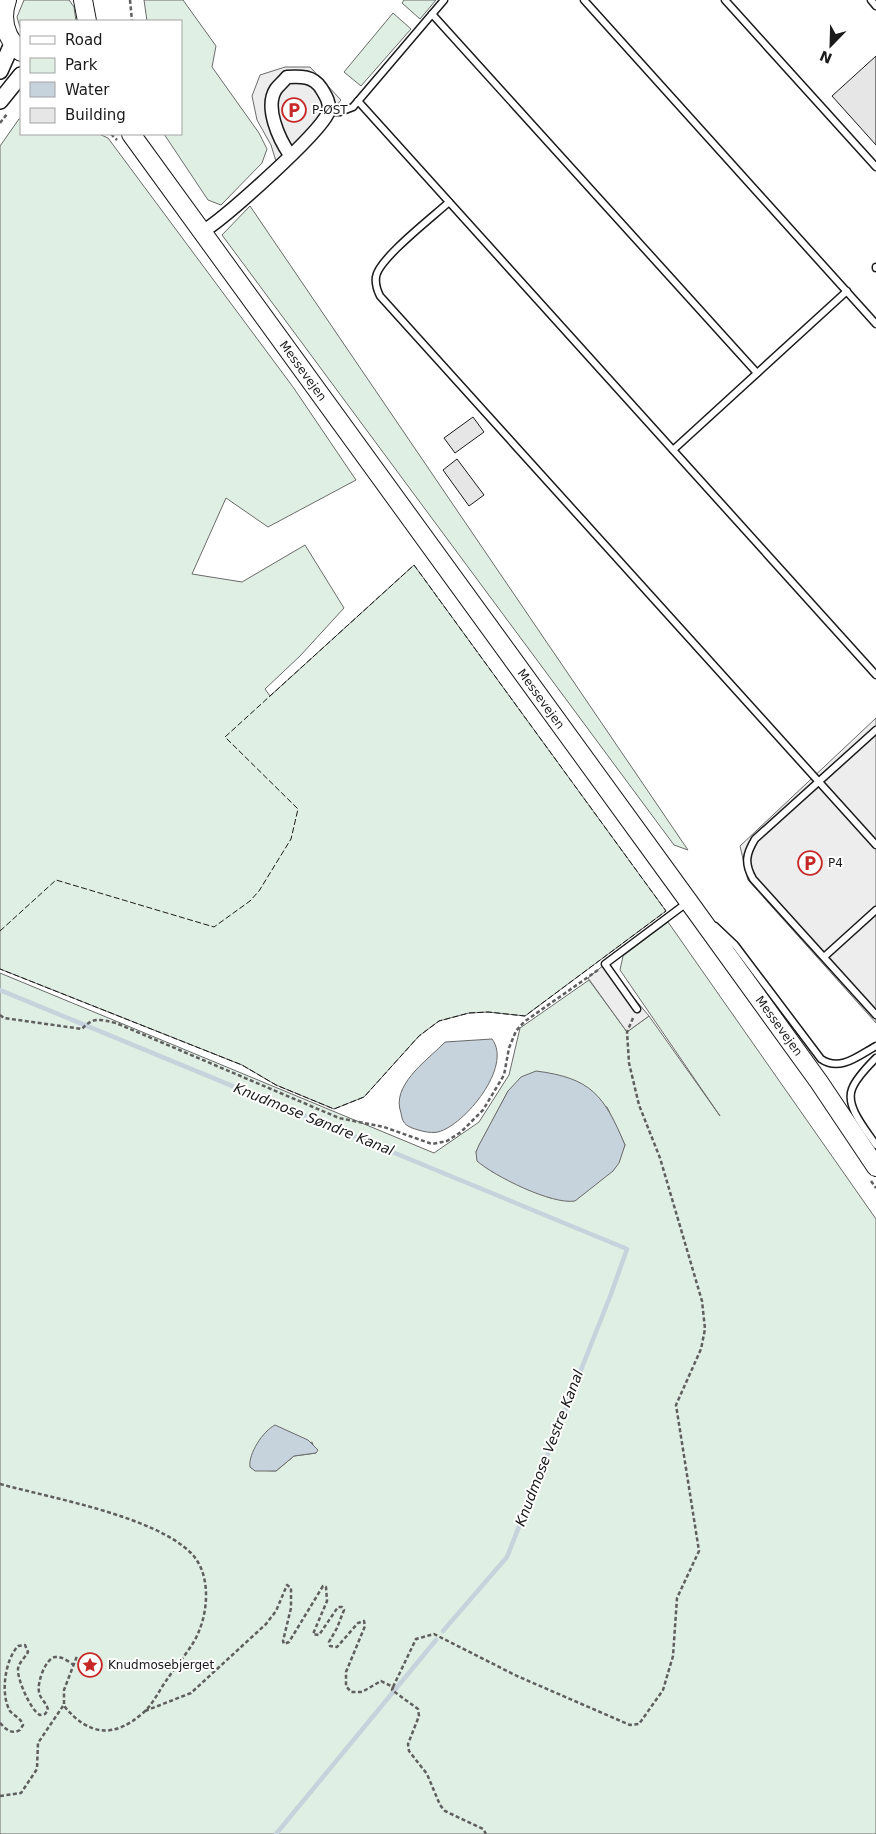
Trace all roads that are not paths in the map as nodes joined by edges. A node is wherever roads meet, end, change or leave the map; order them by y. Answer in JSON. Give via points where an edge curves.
{"nodes":[{"id":1,"x":7,"y":0,"type":"edge"},
{"id":2,"x":83,"y":0,"type":"edge"},
{"id":3,"x":444,"y":0,"type":"edge"},
{"id":4,"x":584,"y":0,"type":"edge"},
{"id":5,"x":725,"y":0,"type":"edge"},
{"id":6,"x":871,"y":0,"type":"edge"},
{"id":7,"x":876,"y":6,"type":"edge"},
{"id":8,"x":432,"y":14,"type":"junction"},
{"id":9,"x":87,"y":20,"type":"edge"},
{"id":10,"x":17,"y":48,"type":"edge"},
{"id":11,"x":0,"y":71,"type":"edge"},
{"id":12,"x":20,"y":76,"type":"edge"},
{"id":13,"x":0,"y":101,"type":"edge"},
{"id":14,"x":358,"y":101,"type":"junction"},
{"id":15,"x":328,"y":112,"type":"junction"},
{"id":16,"x":132,"y":135,"type":"edge"},
{"id":17,"x":290,"y":155,"type":"junction"},
{"id":18,"x":876,"y":167,"type":"edge"},
{"id":19,"x":449,"y":202,"type":"junction"},
{"id":20,"x":202,"y":232,"type":"junction"},
{"id":21,"x":847,"y":292,"type":"junction"},
{"id":22,"x":876,"y":324,"type":"edge"},
{"id":23,"x":757,"y":373,"type":"junction"},
{"id":24,"x":673,"y":450,"type":"junction"},
{"id":25,"x":876,"y":675,"type":"edge"},
{"id":26,"x":876,"y":730,"type":"edge"},
{"id":27,"x":819,"y":782,"type":"junction"},
{"id":28,"x":876,"y":845,"type":"edge"},
{"id":29,"x":689,"y":902,"type":"junction"},
{"id":30,"x":876,"y":910,"type":"edge"},
{"id":31,"x":824,"y":957,"type":"junction"},
{"id":32,"x":637,"y":1009,"type":"road end"},
{"id":33,"x":876,"y":1015,"type":"edge"},
{"id":34,"x":876,"y":1046,"type":"edge"},
{"id":35,"x":876,"y":1058,"type":"edge"},
{"id":36,"x":876,"y":1146,"type":"edge"},
{"id":37,"x":876,"y":1167,"type":"edge"}],
"edges":[{"from":1,"to":10,"type":"main road","via":[[3,20],[5,31]]},
{"from":2,"to":9,"type":"main road"},
{"from":3,"to":8,"type":"lane"},
{"from":4,"to":21,"type":"lane"},
{"from":5,"to":18,"type":"lane"},
{"from":6,"to":7,"type":"lane"},
{"from":8,"to":14,"type":"lane"},
{"from":8,"to":23,"type":"lane"},
{"from":10,"to":11,"type":"street"},
{"from":12,"to":13,"type":"street"},
{"from":14,"to":15,"type":"lane","via":[[347,110]]},
{"from":14,"to":19,"type":"lane"},
{"from":15,"to":17,"type":"street","via":[[319,127]]},
{"from":15,"to":17,"type":"street","via":[[329,101],[320,86],[305,76],[287,78],[275,90],[272,112],[276,132]]},
{"from":16,"to":20,"type":"main road","name":"Messevejen"},
{"from":17,"to":20,"type":"street"},
{"from":19,"to":24,"type":"lane"},
{"from":19,"to":27,"type":"lane","via":[[385,260],[376,278],[380,296]]},
{"from":20,"to":29,"type":"main road","name":"Messevejen"},
{"from":21,"to":22,"type":"lane"},
{"from":21,"to":23,"type":"lane"},
{"from":23,"to":24,"type":"lane"},
{"from":24,"to":25,"type":"lane"},
{"from":26,"to":27,"type":"lane"},
{"from":27,"to":28,"type":"lane"},
{"from":27,"to":31,"type":"lane","via":[[755,838],[746,859],[753,879]]},
{"from":29,"to":32,"type":"lane","via":[[605,964]]},
{"from":29,"to":34,"type":"lane","via":[[736,945],[821,1060],[829,1065],[841,1065]]},
{"from":29,"to":37,"type":"main road","name":"Messevejen"},
{"from":30,"to":31,"type":"lane"},
{"from":31,"to":33,"type":"lane"},
{"from":35,"to":36,"type":"lane","via":[[852,1089],[852,1097],[854,1111]]}]}
